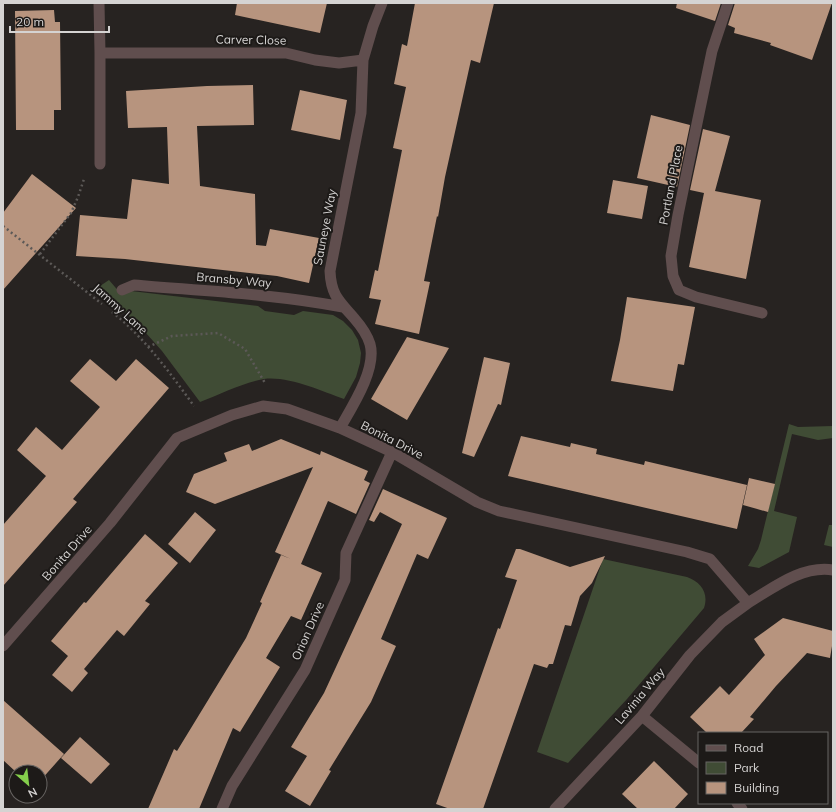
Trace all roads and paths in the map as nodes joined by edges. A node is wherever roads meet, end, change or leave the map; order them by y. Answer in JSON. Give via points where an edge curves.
{"nodes":[{"id":1,"x":99,"y":3,"type":"edge"},
{"id":2,"x":382,"y":3,"type":"edge"},
{"id":3,"x":728,"y":3,"type":"edge"},
{"id":4,"x":100,"y":53,"type":"junction"},
{"id":5,"x":363,"y":60,"type":"junction"},
{"id":6,"x":100,"y":164,"type":"dead end"},
{"id":7,"x":84,"y":178,"type":"dead end"},
{"id":8,"x":3,"y":226,"type":"edge"},
{"id":9,"x":40,"y":254,"type":"junction"},
{"id":10,"x":122,"y":290,"type":"dead end"},
{"id":11,"x":104,"y":305,"type":"dead end"},
{"id":12,"x":343,"y":307,"type":"junction"},
{"id":13,"x":108,"y":309,"type":"dead end"},
{"id":14,"x":762,"y":313,"type":"dead end"},
{"id":15,"x":148,"y":348,"type":"junction"},
{"id":16,"x":278,"y":408,"type":"junction"},
{"id":17,"x":206,"y":425,"type":"junction"},
{"id":18,"x":340,"y":428,"type":"junction"},
{"id":19,"x":392,"y":452,"type":"junction"},
{"id":20,"x":833,"y":570,"type":"edge"},
{"id":21,"x":748,"y":603,"type":"junction"},
{"id":22,"x":3,"y":646,"type":"edge"},
{"id":23,"x":642,"y":716,"type":"junction"},
{"id":24,"x":698,"y":762,"type":"edge"},
{"id":25,"x":222,"y":809,"type":"edge"},
{"id":26,"x":555,"y":809,"type":"edge"}],
"edges":[{"from":1,"to":4,"type":"street"},
{"from":2,"to":5,"type":"street"},
{"from":3,"to":14,"type":"street","name":"Portland Place","via":[[712,51],[678,215],[671,256],[673,276],[680,290],[696,297]]},
{"from":4,"to":5,"type":"street","name":"Carver Close","via":[[286,53],[340,63]]},
{"from":4,"to":6,"type":"street"},
{"from":5,"to":12,"type":"street","name":"Sauneye Way","via":[[360,113],[330,271],[330,284]]},
{"from":7,"to":9,"type":"path","via":[[71,213]]},
{"from":8,"to":9,"type":"path","name":"Jammy Lane"},
{"from":9,"to":11,"type":"path","name":"Jammy Lane"},
{"from":10,"to":12,"type":"street","name":"Bransby Way","via":[[134,285],[254,294]]},
{"from":12,"to":18,"type":"street","name":"Sauneye Way","via":[[366,335],[370,345],[370,364],[358,396]]},
{"from":13,"to":15,"type":"path","name":"Jammy Lane"},
{"from":15,"to":16,"type":"path","via":[[172,336],[218,333],[245,349]]},
{"from":15,"to":17,"type":"path","name":"Jammy Lane","via":[[165,366]]},
{"from":16,"to":17,"type":"street","name":"Bonita Drive","via":[[263,406]]},
{"from":16,"to":18,"type":"street","name":"Bonita Drive"},
{"from":17,"to":22,"type":"street","name":"Bonita Drive","via":[[177,438],[110,524]]},
{"from":18,"to":19,"type":"street","name":"Bonita Drive"},
{"from":19,"to":21,"type":"street","name":"Bonita Drive","via":[[477,502],[499,511],[710,559]]},
{"from":19,"to":25,"type":"street","name":"Orion Drive","via":[[346,553],[345,580],[304,670],[232,786]]},
{"from":20,"to":21,"type":"street","via":[[811,570],[787,580]]},
{"from":21,"to":23,"type":"street","name":"Lavinia Way","via":[[722,622],[690,655]]},
{"from":23,"to":24,"type":"street"},
{"from":23,"to":26,"type":"street","name":"Lavinia Way"}]}
